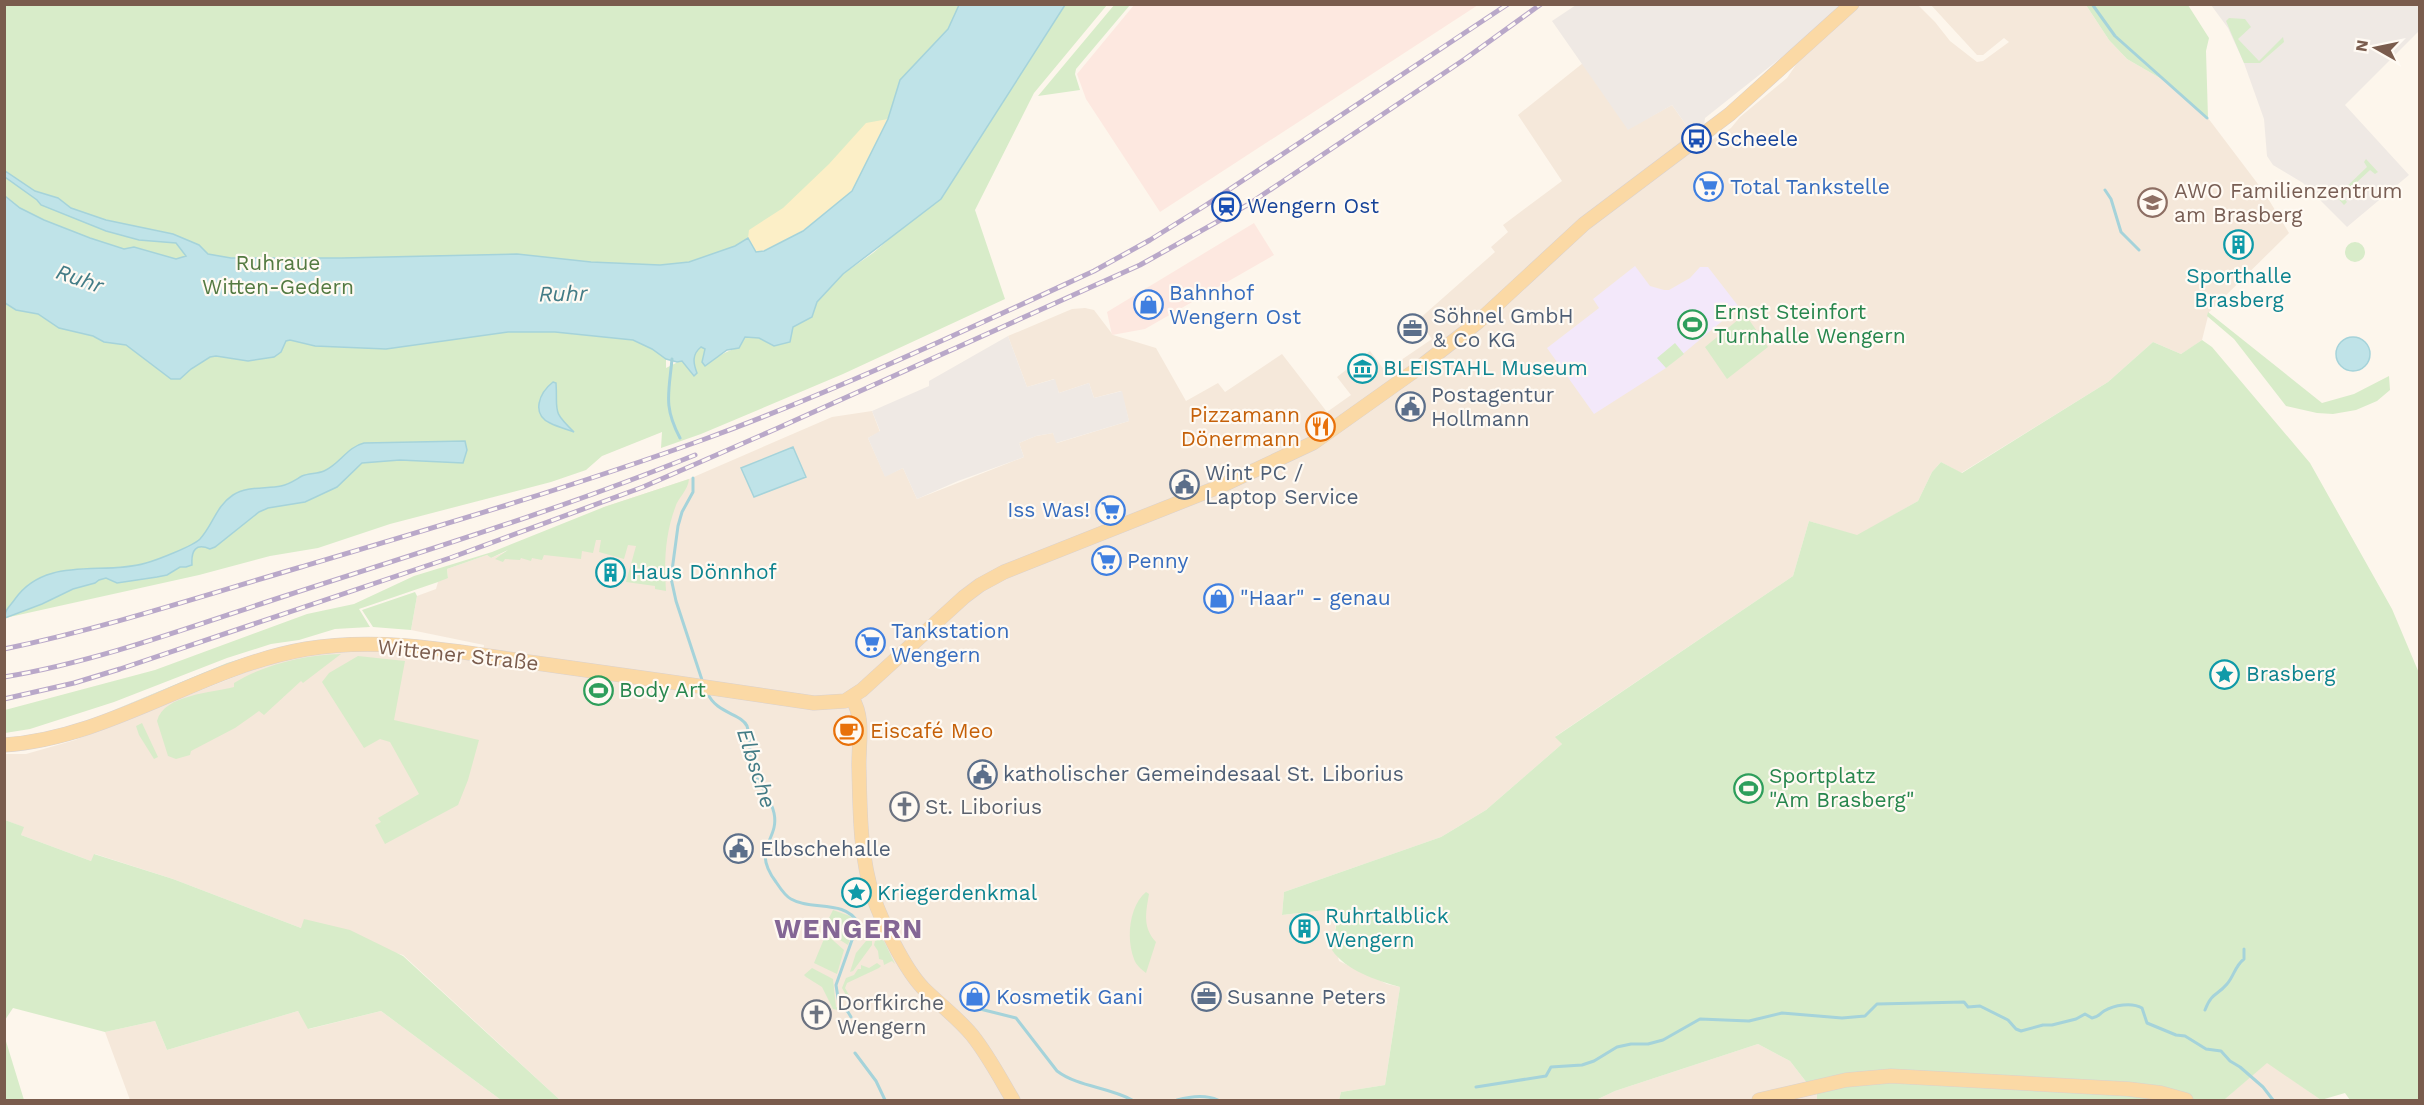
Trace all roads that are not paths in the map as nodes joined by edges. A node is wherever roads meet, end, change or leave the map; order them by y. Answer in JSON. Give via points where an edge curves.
{"nodes":[{"id":1,"x":1852,"y":4,"type":"edge"},
{"id":2,"x":852,"y":698,"type":"junction"},
{"id":3,"x":4,"y":745,"type":"edge"},
{"id":4,"x":1013,"y":1101,"type":"edge"},
{"id":5,"x":1759,"y":1101,"type":"edge"},
{"id":6,"x":2186,"y":1101,"type":"edge"}],
"edges":[{"from":1,"to":2,"type":"main road","via":[[1730,114],[1584,224],[1479,322],[1320,438],[1244,476],[1051,552],[980,585]]},
{"from":2,"to":3,"type":"main road","name":"Wittener Straße","via":[[824,704],[452,651],[382,644],[327,646],[256,662],[73,732]]},
{"from":2,"to":4,"type":"main road","via":[[859,713],[861,820],[873,894],[911,974],[973,1037]]},
{"from":5,"to":6,"type":"main road","via":[[1860,1078],[1908,1076],[2128,1089]]}]}
